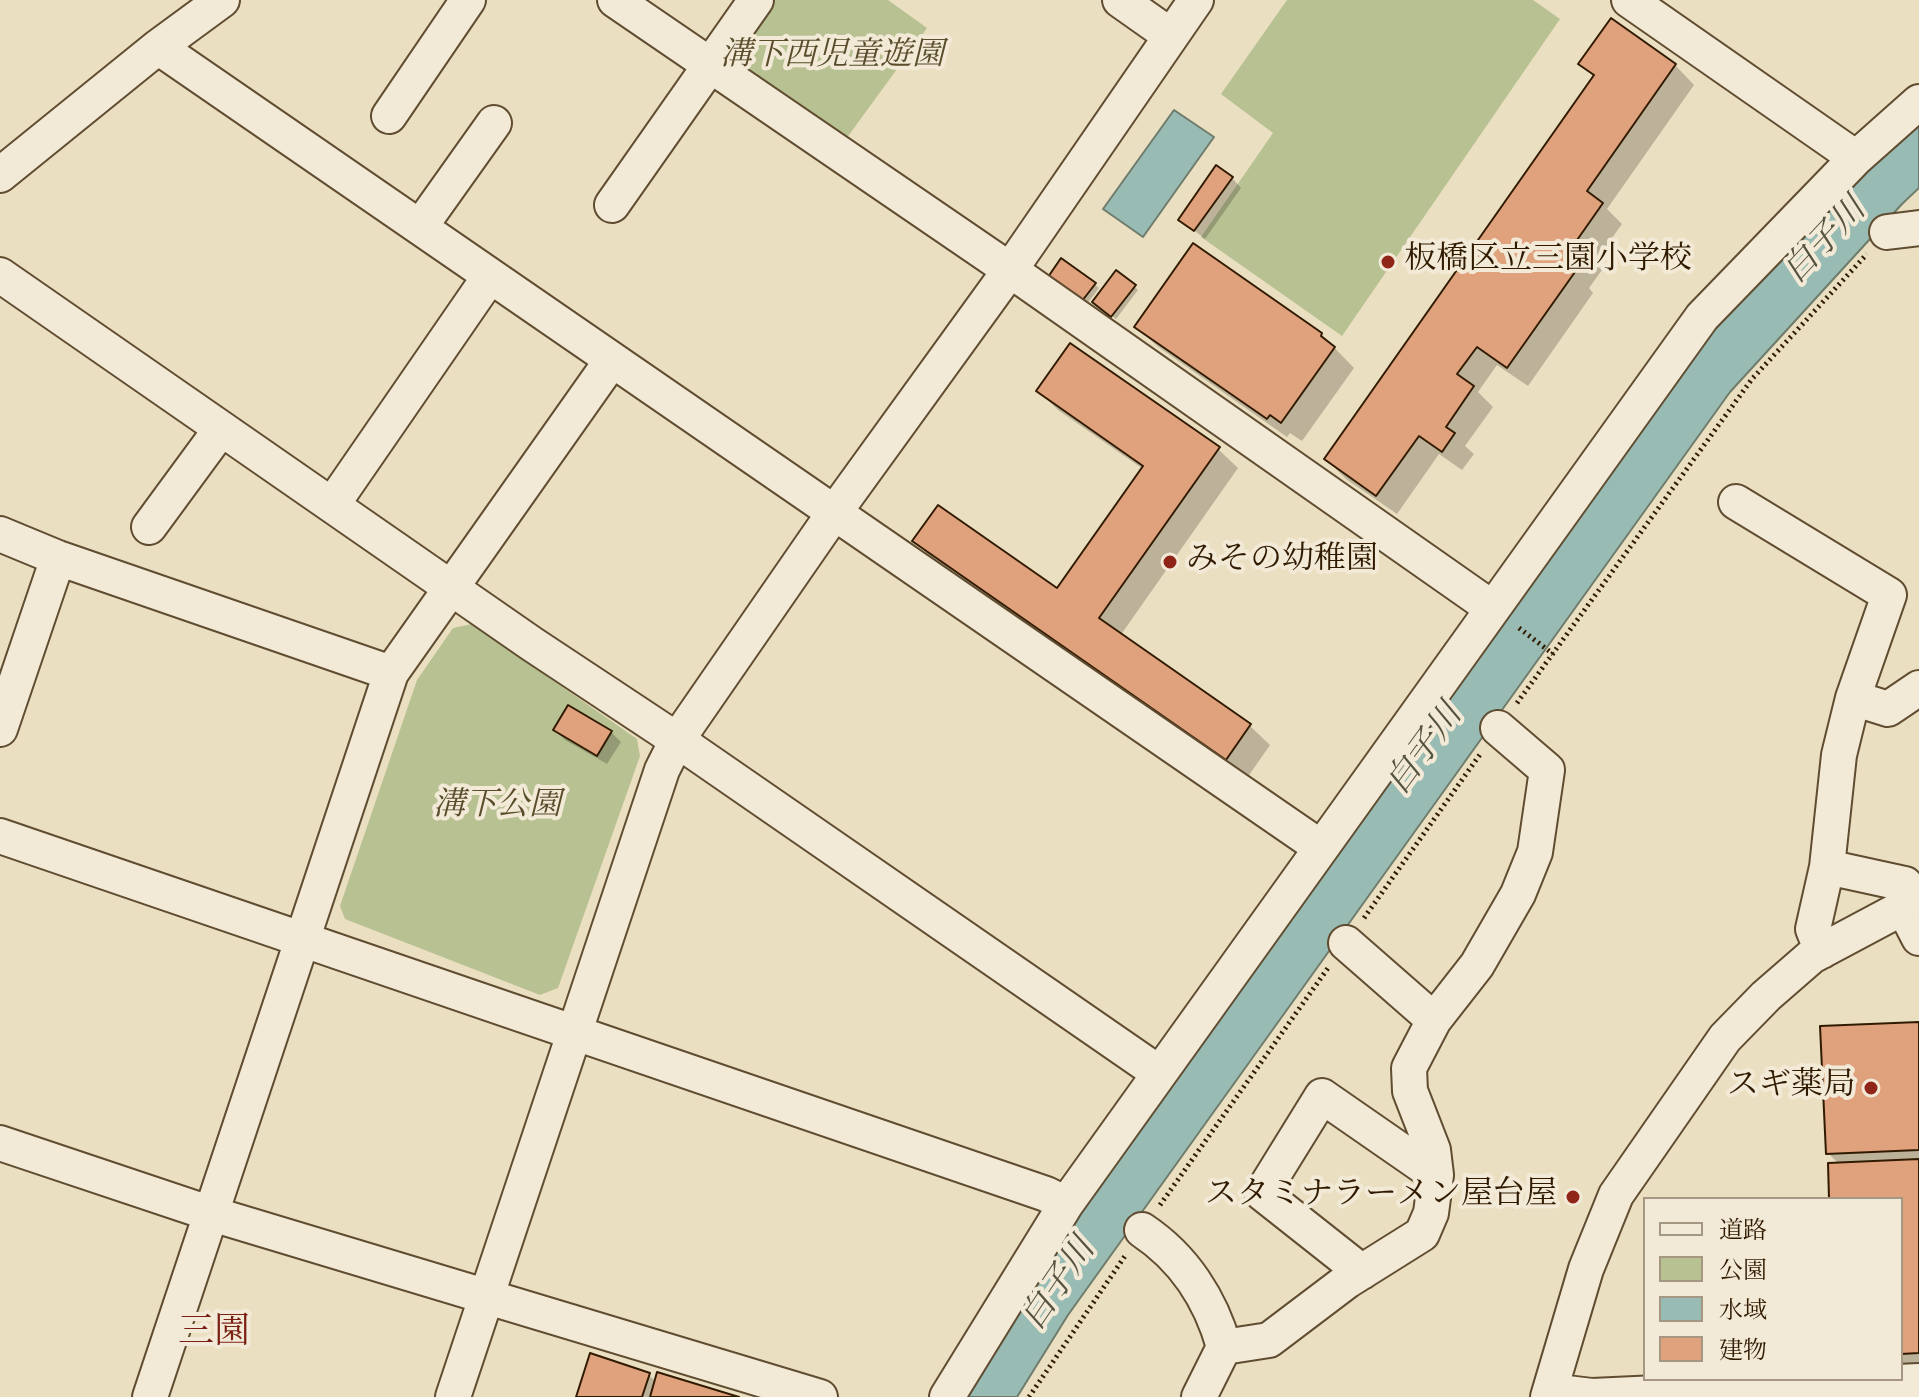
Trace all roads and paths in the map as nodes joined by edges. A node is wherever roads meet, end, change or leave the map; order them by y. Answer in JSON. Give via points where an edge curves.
{"nodes":[{"id":1,"x":222,"y":0,"type":"edge"},
{"id":2,"x":468,"y":0,"type":"edge"},
{"id":3,"x":615,"y":0,"type":"edge"},
{"id":4,"x":756,"y":0,"type":"edge"},
{"id":5,"x":1120,"y":0,"type":"edge"},
{"id":6,"x":1196,"y":0,"type":"edge"},
{"id":7,"x":1629,"y":0,"type":"edge"},
{"id":8,"x":1171,"y":36,"type":"junction"},
{"id":9,"x":158,"y":47,"type":"junction"},
{"id":10,"x":710,"y":64,"type":"junction"},
{"id":11,"x":1919,"y":102,"type":"edge"},
{"id":12,"x":389,"y":116,"type":"dead end"},
{"id":13,"x":494,"y":123,"type":"dead end"},
{"id":14,"x":1856,"y":158,"type":"junction"},
{"id":15,"x":0,"y":175,"type":"edge"},
{"id":16,"x":612,"y":205,"type":"dead end"},
{"id":17,"x":420,"y":227,"type":"junction"},
{"id":18,"x":1903,"y":230,"type":"edge"},
{"id":19,"x":1010,"y":270,"type":"junction"},
{"id":20,"x":0,"y":275,"type":"edge"},
{"id":21,"x":490,"y":276,"type":"junction"},
{"id":22,"x":612,"y":360,"type":"junction"},
{"id":23,"x":221,"y":429,"type":"junction"},
{"id":24,"x":1736,"y":502,"type":"dead end"},
{"id":25,"x":332,"y":505,"type":"junction"},
{"id":26,"x":834,"y":513,"type":"junction"},
{"id":27,"x":149,"y":527,"type":"dead end"},
{"id":28,"x":0,"y":534,"type":"edge"},
{"id":29,"x":58,"y":558,"type":"junction"},
{"id":30,"x":452,"y":588,"type":"junction"},
{"id":31,"x":1492,"y":608,"type":"junction"},
{"id":32,"x":1553,"y":654,"type":"junction"},
{"id":33,"x":391,"y":673,"type":"junction"},
{"id":34,"x":1919,"y":688,"type":"edge"},
{"id":35,"x":1853,"y":698,"type":"junction"},
{"id":36,"x":1498,"y":728,"type":"junction"},
{"id":37,"x":0,"y":729,"type":"edge"},
{"id":38,"x":677,"y":740,"type":"junction"},
{"id":39,"x":0,"y":836,"type":"edge"},
{"id":40,"x":1320,"y":847,"type":"junction"},
{"id":41,"x":1827,"y":867,"type":"junction"},
{"id":42,"x":1913,"y":902,"type":"edge"},
{"id":43,"x":1919,"y":938,"type":"edge"},
{"id":44,"x":302,"y":939,"type":"junction"},
{"id":45,"x":1346,"y":943,"type":"junction"},
{"id":46,"x":1822,"y":951,"type":"junction"},
{"id":47,"x":1434,"y":1020,"type":"junction"},
{"id":48,"x":574,"y":1031,"type":"junction"},
{"id":49,"x":1159,"y":1073,"type":"junction"},
{"id":50,"x":0,"y":1143,"type":"edge"},
{"id":51,"x":1436,"y":1175,"type":"junction"},
{"id":52,"x":1066,"y":1204,"type":"junction"},
{"id":53,"x":212,"y":1214,"type":"junction"},
{"id":54,"x":1142,"y":1230,"type":"junction"},
{"id":55,"x":1362,"y":1272,"type":"junction"},
{"id":56,"x":488,"y":1295,"type":"junction"},
{"id":57,"x":1224,"y":1347,"type":"junction"},
{"id":58,"x":1919,"y":1381,"type":"edge"},
{"id":59,"x":1549,"y":1394,"type":"edge"},
{"id":60,"x":150,"y":1397,"type":"edge"},
{"id":61,"x":453,"y":1397,"type":"edge"},
{"id":62,"x":820,"y":1397,"type":"edge"},
{"id":63,"x":947,"y":1397,"type":"edge"},
{"id":64,"x":1029,"y":1397,"type":"edge"},
{"id":65,"x":1199,"y":1397,"type":"edge"}],
"edges":[{"from":1,"to":9,"type":"street"},
{"from":2,"to":12,"type":"street"},
{"from":3,"to":10,"type":"street"},
{"from":4,"to":10,"type":"street"},
{"from":5,"to":8,"type":"street"},
{"from":6,"to":8,"type":"street"},
{"from":7,"to":14,"type":"street"},
{"from":8,"to":19,"type":"street"},
{"from":9,"to":15,"type":"street"},
{"from":9,"to":17,"type":"street"},
{"from":10,"to":16,"type":"street"},
{"from":10,"to":19,"type":"street"},
{"from":11,"to":14,"type":"street"},
{"from":13,"to":17,"type":"street"},
{"from":14,"to":31,"type":"street","via":[[1702,317]]},
{"from":17,"to":21,"type":"street"},
{"from":18,"to":32,"type":"path","via":[[1752,379]]},
{"from":19,"to":26,"type":"street"},
{"from":19,"to":31,"type":"street"},
{"from":20,"to":23,"type":"street"},
{"from":21,"to":22,"type":"street"},
{"from":21,"to":25,"type":"street"},
{"from":22,"to":26,"type":"street"},
{"from":22,"to":30,"type":"street"},
{"from":23,"to":25,"type":"street"},
{"from":23,"to":27,"type":"street"},
{"from":24,"to":35,"type":"street","via":[[1889,595]]},
{"from":25,"to":30,"type":"street"},
{"from":26,"to":38,"type":"street"},
{"from":26,"to":40,"type":"street"},
{"from":28,"to":29,"type":"street"},
{"from":29,"to":33,"type":"street"},
{"from":29,"to":37,"type":"street"},
{"from":30,"to":33,"type":"street"},
{"from":30,"to":38,"type":"street"},
{"from":31,"to":32,"type":"path"},
{"from":31,"to":40,"type":"street"},
{"from":32,"to":36,"type":"path"},
{"from":33,"to":44,"type":"street"},
{"from":34,"to":35,"type":"street","via":[[1888,709]]},
{"from":35,"to":41,"type":"street","via":[[1839,755]]},
{"from":36,"to":45,"type":"path"},
{"from":36,"to":47,"type":"street","via":[[1547,770],[1535,852],[1518,894],[1477,965]]},
{"from":38,"to":48,"type":"street","via":[[662,770]]},
{"from":38,"to":49,"type":"street"},
{"from":39,"to":44,"type":"street"},
{"from":40,"to":49,"type":"street"},
{"from":41,"to":42,"type":"street","via":[[1905,884]]},
{"from":41,"to":46,"type":"street","via":[[1813,929]]},
{"from":42,"to":43,"type":"street"},
{"from":42,"to":46,"type":"street"},
{"from":44,"to":48,"type":"street"},
{"from":44,"to":53,"type":"street"},
{"from":45,"to":47,"type":"street"},
{"from":45,"to":54,"type":"path"},
{"from":46,"to":59,"type":"street","via":[[1725,1038],[1616,1195],[1586,1269]]},
{"from":47,"to":51,"type":"street","via":[[1409,1068],[1410,1091],[1433,1150]]},
{"from":48,"to":52,"type":"street"},
{"from":48,"to":56,"type":"street"},
{"from":49,"to":52,"type":"street"},
{"from":50,"to":53,"type":"street"},
{"from":51,"to":55,"type":"street","via":[[1422,1234]]},
{"from":51,"to":55,"type":"street","via":[[1322,1096],[1262,1193]]},
{"from":52,"to":63,"type":"street"},
{"from":53,"to":56,"type":"street"},
{"from":53,"to":60,"type":"street"},
{"from":54,"to":57,"type":"street","via":[[1191,1273],[1216,1319]]},
{"from":54,"to":64,"type":"path"},
{"from":55,"to":57,"type":"street","via":[[1269,1340]]},
{"from":56,"to":61,"type":"street"},
{"from":56,"to":62,"type":"street"},
{"from":57,"to":65,"type":"street"},
{"from":58,"to":59,"type":"street"}]}
